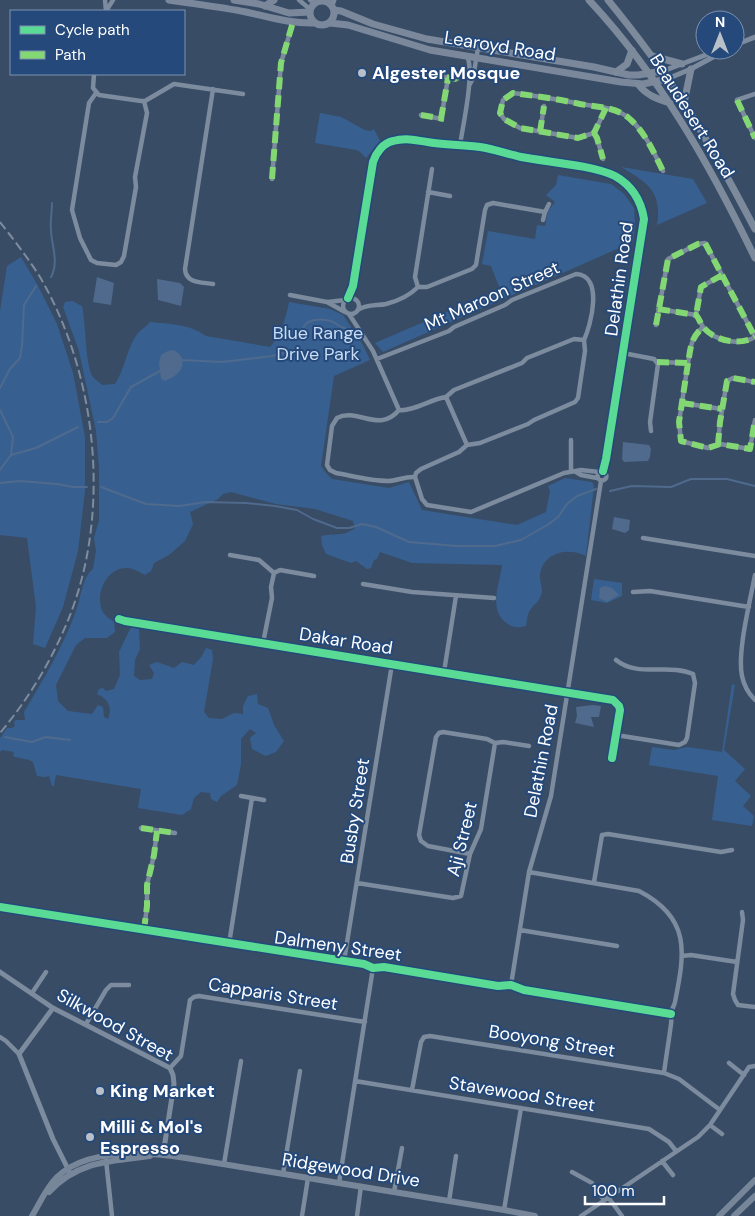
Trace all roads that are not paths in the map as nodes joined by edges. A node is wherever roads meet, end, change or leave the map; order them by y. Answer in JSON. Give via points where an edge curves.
{"nodes":[{"id":1,"x":169,"y":0,"type":"edge"},
{"id":2,"x":234,"y":0,"type":"edge"},
{"id":3,"x":274,"y":0,"type":"edge"},
{"id":4,"x":299,"y":0,"type":"edge"},
{"id":5,"x":589,"y":0,"type":"edge"},
{"id":6,"x":608,"y":0,"type":"edge"},
{"id":7,"x":314,"y":4,"type":"edge"},
{"id":8,"x":333,"y":5,"type":"edge"},
{"id":9,"x":265,"y":6,"type":"junction"},
{"id":10,"x":293,"y":22,"type":"junction"},
{"id":11,"x":330,"y":23,"type":"junction"},
{"id":12,"x":315,"y":24,"type":"junction"},
{"id":13,"x":478,"y":48,"type":"junction"},
{"id":14,"x":632,"y":50,"type":"junction"},
{"id":15,"x":467,"y":56,"type":"junction"},
{"id":16,"x":651,"y":56,"type":"junction"},
{"id":17,"x":476,"y":58,"type":"junction"},
{"id":18,"x":695,"y":59,"type":"edge"},
{"id":19,"x":708,"y":60,"type":"edge"},
{"id":20,"x":682,"y":64,"type":"junction"},
{"id":21,"x":691,"y":69,"type":"junction"},
{"id":22,"x":663,"y":71,"type":"junction"},
{"id":23,"x":616,"y":72,"type":"junction"},
{"id":24,"x":429,"y":74,"type":"dead end"},
{"id":25,"x":650,"y":74,"type":"junction"},
{"id":26,"x":94,"y":75,"type":"edge"},
{"id":27,"x":448,"y":78,"type":"junction"},
{"id":28,"x":667,"y":78,"type":"junction"},
{"id":29,"x":457,"y":79,"type":"dead end"},
{"id":30,"x":656,"y":82,"type":"junction"},
{"id":31,"x":638,"y":84,"type":"junction"},
{"id":32,"x":469,"y":88,"type":"junction"},
{"id":33,"x":213,"y":89,"type":"junction"},
{"id":34,"x":96,"y":93,"type":"junction"},
{"id":35,"x":243,"y":94,"type":"dead end"},
{"id":36,"x":755,"y":94,"type":"edge"},
{"id":37,"x":144,"y":101,"type":"junction"},
{"id":38,"x":670,"y":103,"type":"junction"},
{"id":39,"x":684,"y":103,"type":"junction"},
{"id":40,"x":544,"y":106,"type":"dead end"},
{"id":41,"x":606,"y":108,"type":"junction"},
{"id":42,"x":421,"y":115,"type":"dead end"},
{"id":43,"x":753,"y":131,"type":"edge"},
{"id":44,"x":540,"y":132,"type":"junction"},
{"id":45,"x":594,"y":133,"type":"junction"},
{"id":46,"x":755,"y":138,"type":"edge"},
{"id":47,"x":460,"y":145,"type":"junction"},
{"id":48,"x":603,"y":160,"type":"dead end"},
{"id":49,"x":432,"y":169,"type":"dead end"},
{"id":50,"x":663,"y":171,"type":"dead end"},
{"id":51,"x":272,"y":178,"type":"dead end"},
{"id":52,"x":428,"y":192,"type":"junction"},
{"id":53,"x":450,"y":196,"type":"dead end"},
{"id":54,"x":549,"y":204,"type":"dead end"},
{"id":55,"x":545,"y":212,"type":"junction"},
{"id":56,"x":543,"y":220,"type":"dead end"},
{"id":57,"x":755,"y":229,"type":"edge"},
{"id":58,"x":755,"y":258,"type":"edge"},
{"id":59,"x":722,"y":275,"type":"junction"},
{"id":60,"x":214,"y":284,"type":"dead end"},
{"id":61,"x":353,"y":286,"type":"junction"},
{"id":62,"x":418,"y":287,"type":"junction"},
{"id":63,"x":290,"y":295,"type":"dead end"},
{"id":64,"x":347,"y":299,"type":"junction"},
{"id":65,"x":357,"y":301,"type":"junction"},
{"id":66,"x":327,"y":302,"type":"junction"},
{"id":67,"x":373,"y":306,"type":"junction"},
{"id":68,"x":658,"y":309,"type":"junction"},
{"id":69,"x":357,"y":311,"type":"junction"},
{"id":70,"x":347,"y":313,"type":"junction"},
{"id":71,"x":696,"y":315,"type":"junction"},
{"id":72,"x":356,"y":323,"type":"junction"},
{"id":73,"x":656,"y":324,"type":"dead end"},
{"id":74,"x":702,"y":327,"type":"junction"},
{"id":75,"x":755,"y":337,"type":"edge"},
{"id":76,"x":584,"y":340,"type":"junction"},
{"id":77,"x":623,"y":353,"type":"junction"},
{"id":78,"x":377,"y":359,"type":"junction"},
{"id":79,"x":657,"y":362,"type":"junction"},
{"id":80,"x":688,"y":363,"type":"junction"},
{"id":81,"x":755,"y":382,"type":"edge"},
{"id":82,"x":446,"y":397,"type":"junction"},
{"id":83,"x":682,"y":403,"type":"junction"},
{"id":84,"x":722,"y":409,"type":"junction"},
{"id":85,"x":398,"y":410,"type":"junction"},
{"id":86,"x":755,"y":420,"type":"edge"},
{"id":87,"x":651,"y":431,"type":"dead end"},
{"id":88,"x":571,"y":440,"type":"dead end"},
{"id":89,"x":718,"y":445,"type":"junction"},
{"id":90,"x":467,"y":446,"type":"junction"},
{"id":91,"x":573,"y":472,"type":"junction"},
{"id":92,"x":601,"y":472,"type":"junction"},
{"id":93,"x":415,"y":476,"type":"junction"},
{"id":94,"x":599,"y":479,"type":"junction"},
{"id":95,"x":643,"y":538,"type":"dead end"},
{"id":96,"x":230,"y":555,"type":"dead end"},
{"id":97,"x":755,"y":556,"type":"edge"},
{"id":98,"x":274,"y":573,"type":"junction"},
{"id":99,"x":755,"y":575,"type":"edge"},
{"id":100,"x":314,"y":576,"type":"dead end"},
{"id":101,"x":363,"y":584,"type":"dead end"},
{"id":102,"x":633,"y":592,"type":"dead end"},
{"id":103,"x":456,"y":596,"type":"junction"},
{"id":104,"x":494,"y":598,"type":"dead end"},
{"id":105,"x":750,"y":607,"type":"junction"},
{"id":106,"x":119,"y":619,"type":"dead end"},
{"id":107,"x":263,"y":643,"type":"junction"},
{"id":108,"x":616,"y":660,"type":"dead end"},
{"id":109,"x":392,"y":664,"type":"junction"},
{"id":110,"x":444,"y":672,"type":"junction"},
{"id":111,"x":568,"y":693,"type":"junction"},
{"id":112,"x":755,"y":700,"type":"edge"},
{"id":113,"x":616,"y":735,"type":"junction"},
{"id":114,"x":495,"y":743,"type":"junction"},
{"id":115,"x":529,"y":746,"type":"dead end"},
{"id":116,"x":612,"y":758,"type":"dead end"},
{"id":117,"x":242,"y":796,"type":"dead end"},
{"id":118,"x":252,"y":798,"type":"junction"},
{"id":119,"x":264,"y":800,"type":"dead end"},
{"id":120,"x":141,"y":828,"type":"dead end"},
{"id":121,"x":157,"y":830,"type":"junction"},
{"id":122,"x":175,"y":833,"type":"dead end"},
{"id":123,"x":732,"y":850,"type":"dead end"},
{"id":124,"x":470,"y":854,"type":"junction"},
{"id":125,"x":529,"y":872,"type":"junction"},
{"id":126,"x":594,"y":882,"type":"junction"},
{"id":127,"x":357,"y":883,"type":"junction"},
{"id":128,"x":0,"y":907,"type":"edge"},
{"id":129,"x":742,"y":912,"type":"dead end"},
{"id":130,"x":144,"y":930,"type":"junction"},
{"id":131,"x":520,"y":930,"type":"junction"},
{"id":132,"x":229,"y":944,"type":"junction"},
{"id":133,"x":617,"y":946,"type":"dead end"},
{"id":134,"x":682,"y":956,"type":"junction"},
{"id":135,"x":344,"y":961,"type":"junction"},
{"id":136,"x":737,"y":962,"type":"junction"},
{"id":137,"x":374,"y":968,"type":"junction"},
{"id":138,"x":0,"y":972,"type":"edge"},
{"id":139,"x":46,"y":972,"type":"dead end"},
{"id":140,"x":129,"y":985,"type":"dead end"},
{"id":141,"x":511,"y":985,"type":"junction"},
{"id":142,"x":32,"y":993,"type":"junction"},
{"id":143,"x":755,"y":1007,"type":"edge"},
{"id":144,"x":53,"y":1008,"type":"junction"},
{"id":145,"x":670,"y":1014,"type":"junction"},
{"id":146,"x":365,"y":1022,"type":"junction"},
{"id":147,"x":86,"y":1024,"type":"junction"},
{"id":148,"x":0,"y":1037,"type":"edge"},
{"id":149,"x":19,"y":1054,"type":"junction"},
{"id":150,"x":241,"y":1062,"type":"dead end"},
{"id":151,"x":729,"y":1063,"type":"dead end"},
{"id":152,"x":755,"y":1066,"type":"edge"},
{"id":153,"x":170,"y":1068,"type":"junction"},
{"id":154,"x":300,"y":1071,"type":"dead end"},
{"id":155,"x":664,"y":1073,"type":"junction"},
{"id":156,"x":744,"y":1076,"type":"junction"},
{"id":157,"x":355,"y":1081,"type":"junction"},
{"id":158,"x":412,"y":1090,"type":"junction"},
{"id":159,"x":520,"y":1108,"type":"junction"},
{"id":160,"x":720,"y":1110,"type":"junction"},
{"id":161,"x":710,"y":1126,"type":"junction"},
{"id":162,"x":722,"y":1134,"type":"dead end"},
{"id":163,"x":402,"y":1148,"type":"dead end"},
{"id":164,"x":676,"y":1151,"type":"junction"},
{"id":165,"x":163,"y":1155,"type":"junction"},
{"id":166,"x":456,"y":1156,"type":"dead end"},
{"id":167,"x":106,"y":1159,"type":"junction"},
{"id":168,"x":662,"y":1160,"type":"junction"},
{"id":169,"x":224,"y":1164,"type":"junction"},
{"id":170,"x":69,"y":1171,"type":"junction"},
{"id":171,"x":572,"y":1172,"type":"dead end"},
{"id":172,"x":283,"y":1174,"type":"junction"},
{"id":173,"x":673,"y":1175,"type":"dead end"},
{"id":174,"x":308,"y":1178,"type":"junction"},
{"id":175,"x":755,"y":1180,"type":"edge"},
{"id":176,"x":339,"y":1183,"type":"junction"},
{"id":177,"x":361,"y":1186,"type":"junction"},
{"id":178,"x":394,"y":1192,"type":"junction"},
{"id":179,"x":755,"y":1196,"type":"edge"},
{"id":180,"x":606,"y":1199,"type":"junction"},
{"id":181,"x":449,"y":1201,"type":"junction"},
{"id":182,"x":504,"y":1210,"type":"junction"},
{"id":183,"x":32,"y":1216,"type":"edge"},
{"id":184,"x":112,"y":1216,"type":"edge"},
{"id":185,"x":302,"y":1216,"type":"edge"},
{"id":186,"x":356,"y":1216,"type":"edge"},
{"id":187,"x":535,"y":1216,"type":"edge"},
{"id":188,"x":581,"y":1216,"type":"edge"},
{"id":189,"x":622,"y":1216,"type":"edge"},
{"id":190,"x":719,"y":1216,"type":"edge"},
{"id":191,"x":734,"y":1216,"type":"edge"}],
"edges":[{"from":1,"to":10,"type":"main road"},
{"from":2,"to":9,"type":"main road"},
{"from":3,"to":9,"type":"main road"},
{"from":4,"to":7,"type":"street"},
{"from":5,"to":14,"type":"highway","name":"Beaudesert Road"},
{"from":6,"to":16,"type":"highway","name":"Beaudesert Road"},
{"from":7,"to":8,"type":"main road","via":[[327,2]]},
{"from":7,"to":9,"type":"main road","via":[[289,13]]},
{"from":7,"to":12,"type":"main road","via":[[311,18]]},
{"from":8,"to":11,"type":"main road","via":[[334,17]]},
{"from":8,"to":13,"type":"main road","name":"Learoyd Road","via":[[373,24]]},
{"from":10,"to":12,"type":"main road"},
{"from":10,"to":51,"type":"street","via":[[281,62]]},
{"from":11,"to":12,"type":"main road","via":[[323,26]]},
{"from":11,"to":15,"type":"main road","name":"Learoyd Road","via":[[348,25],[430,50]]},
{"from":13,"to":17,"type":"street"},
{"from":13,"to":23,"type":"main road","name":"Learoyd Road"},
{"from":14,"to":23,"type":"highway","via":[[627,64]]},
{"from":14,"to":25,"type":"highway","name":"Beaudesert Road"},
{"from":15,"to":17,"type":"main road","name":"Learoyd Road"},
{"from":15,"to":32,"type":"street"},
{"from":16,"to":20,"type":"highway"},
{"from":16,"to":22,"type":"highway","name":"Beaudesert Road"},
{"from":17,"to":31,"type":"main road","name":"Learoyd Road"},
{"from":17,"to":32,"type":"street"},
{"from":18,"to":20,"type":"street"},
{"from":19,"to":21,"type":"street"},
{"from":20,"to":22,"type":"street"},
{"from":21,"to":28,"type":"street"},
{"from":21,"to":39,"type":"highway"},
{"from":22,"to":25,"type":"main road","name":"Learoyd Road"},
{"from":22,"to":28,"type":"highway","name":"Beaudesert Road"},
{"from":23,"to":25,"type":"main road","name":"Learoyd Road"},
{"from":24,"to":27,"type":"street"},
{"from":25,"to":30,"type":"highway","name":"Beaudesert Road"},
{"from":26,"to":34,"type":"street"},
{"from":27,"to":29,"type":"street"},
{"from":27,"to":42,"type":"street","via":[[443,119]]},
{"from":28,"to":30,"type":"main road","name":"Learoyd Road"},
{"from":28,"to":39,"type":"highway","name":"Beaudesert Road"},
{"from":30,"to":31,"type":"main road","name":"Learoyd Road"},
{"from":30,"to":38,"type":"highway","name":"Beaudesert Road"},
{"from":31,"to":38,"type":"highway","via":[[656,99]]},
{"from":32,"to":47,"type":"street"},
{"from":33,"to":35,"type":"street"},
{"from":33,"to":37,"type":"street","via":[[174,84]]},
{"from":33,"to":60,"type":"street","via":[[185,274],[193,281]]},
{"from":34,"to":37,"type":"street"},
{"from":34,"to":37,"type":"street","via":[[89,103],[72,210],[89,257],[94,262],[105,264],[119,264],[124,256],[147,113]]},
{"from":36,"to":43,"type":"street","via":[[737,100]]},
{"from":38,"to":58,"type":"highway","name":"Beaudesert Road","via":[[711,171]]},
{"from":39,"to":57,"type":"highway","name":"Beaudesert Road"},
{"from":40,"to":44,"type":"street"},
{"from":41,"to":44,"type":"street","via":[[555,98],[507,95],[500,114],[520,128]]},
{"from":41,"to":45,"type":"street"},
{"from":41,"to":50,"type":"street","via":[[630,118],[651,145]]},
{"from":43,"to":46,"type":"street"},
{"from":44,"to":45,"type":"street","via":[[578,138]]},
{"from":45,"to":48,"type":"street"},
{"from":47,"to":61,"type":"street","name":"Delathin Road","via":[[415,139],[394,140],[380,148],[373,162]]},
{"from":47,"to":77,"type":"street","name":"Delathin Road","via":[[599,171],[615,176],[636,195],[643,210],[643,232]]},
{"from":49,"to":52,"type":"street"},
{"from":52,"to":53,"type":"street"},
{"from":52,"to":62,"type":"street","via":[[415,277]]},
{"from":54,"to":55,"type":"street"},
{"from":55,"to":56,"type":"street"},
{"from":55,"to":62,"type":"street","via":[[493,203],[488,205],[476,265],[427,287]]},
{"from":59,"to":68,"type":"street","via":[[705,242],[671,257],[666,263]]},
{"from":59,"to":71,"type":"street","via":[[701,287]]},
{"from":59,"to":75,"type":"street"},
{"from":61,"to":64,"type":"street"},
{"from":61,"to":65,"type":"street"},
{"from":62,"to":67,"type":"street","via":[[412,294]]},
{"from":63,"to":66,"type":"street"},
{"from":64,"to":65,"type":"street"},
{"from":64,"to":66,"type":"street"},
{"from":64,"to":70,"type":"street","via":[[343,306]]},
{"from":65,"to":67,"type":"street"},
{"from":65,"to":69,"type":"street"},
{"from":66,"to":70,"type":"street"},
{"from":67,"to":69,"type":"street"},
{"from":68,"to":71,"type":"street"},
{"from":68,"to":73,"type":"street"},
{"from":69,"to":70,"type":"street"},
{"from":69,"to":72,"type":"street"},
{"from":70,"to":72,"type":"street"},
{"from":71,"to":74,"type":"street"},
{"from":72,"to":78,"type":"street"},
{"from":74,"to":75,"type":"street","via":[[719,340],[745,341]]},
{"from":74,"to":80,"type":"street","via":[[694,335]]},
{"from":76,"to":78,"type":"street","name":"Mt Maroon Street","via":[[594,296],[586,278],[576,274],[449,331]]},
{"from":76,"to":82,"type":"street","via":[[574,339],[527,358],[522,363],[454,390]]},
{"from":76,"to":90,"type":"street","name":"Mt Maroon Street","via":[[585,351],[575,402],[480,444]]},
{"from":77,"to":79,"type":"street"},
{"from":77,"to":92,"type":"street","name":"Delathin Road"},
{"from":78,"to":85,"type":"street"},
{"from":79,"to":80,"type":"street"},
{"from":79,"to":87,"type":"street"},
{"from":80,"to":83,"type":"street"},
{"from":81,"to":84,"type":"street","via":[[729,378]]},
{"from":82,"to":85,"type":"street","via":[[405,411]]},
{"from":82,"to":90,"type":"street"},
{"from":83,"to":84,"type":"street"},
{"from":83,"to":89,"type":"street","via":[[681,441],[708,448]]},
{"from":84,"to":89,"type":"street"},
{"from":85,"to":93,"type":"street","via":[[386,420],[345,415],[336,418],[327,466],[336,473],[385,481]]},
{"from":86,"to":89,"type":"street","via":[[750,449]]},
{"from":88,"to":91,"type":"street"},
{"from":90,"to":93,"type":"street","via":[[421,469]]},
{"from":91,"to":92,"type":"street"},
{"from":91,"to":93,"type":"street","via":[[558,475],[468,512],[428,505],[422,499]]},
{"from":91,"to":94,"type":"street"},
{"from":92,"to":94,"type":"street"},
{"from":92,"to":94,"type":"street","via":[[606,476],[605,480]]},
{"from":94,"to":111,"type":"street","name":"Delathin Road"},
{"from":95,"to":97,"type":"street"},
{"from":96,"to":98,"type":"street","via":[[259,560]]},
{"from":98,"to":100,"type":"street","via":[[280,570]]},
{"from":98,"to":107,"type":"street"},
{"from":99,"to":105,"type":"street"},
{"from":101,"to":103,"type":"street"},
{"from":102,"to":105,"type":"street","via":[[650,591]]},
{"from":103,"to":104,"type":"street"},
{"from":103,"to":110,"type":"street"},
{"from":105,"to":112,"type":"street","via":[[741,654],[741,674],[748,693]]},
{"from":106,"to":107,"type":"street","name":"Dakar Road"},
{"from":107,"to":109,"type":"street","name":"Dakar Road"},
{"from":108,"to":113,"type":"street","via":[[638,668],[687,671],[693,674],[695,683],[687,738],[682,744]]},
{"from":109,"to":110,"type":"street","name":"Dakar Road"},
{"from":109,"to":127,"type":"street","name":"Busby Street"},
{"from":110,"to":111,"type":"street","name":"Dakar Road"},
{"from":111,"to":113,"type":"street","name":"Dakar Road","via":[[617,702],[620,710]]},
{"from":111,"to":125,"type":"street","name":"Delathin Road","via":[[551,796]]},
{"from":113,"to":116,"type":"street"},
{"from":114,"to":115,"type":"street"},
{"from":114,"to":124,"type":"street","name":"Aji Street","via":[[481,829]]},
{"from":114,"to":124,"type":"street","via":[[443,732],[436,737],[421,841],[428,846]]},
{"from":117,"to":118,"type":"street"},
{"from":118,"to":119,"type":"street"},
{"from":118,"to":132,"type":"street"},
{"from":120,"to":121,"type":"street"},
{"from":121,"to":122,"type":"street"},
{"from":121,"to":130,"type":"street","via":[[147,885]]},
{"from":123,"to":126,"type":"street","via":[[722,852],[602,834]]},
{"from":124,"to":127,"type":"street","name":"Aji Street","via":[[461,896],[452,898]]},
{"from":125,"to":126,"type":"street"},
{"from":125,"to":131,"type":"street","name":"Delathin Road"},
{"from":126,"to":134,"type":"street","via":[[639,891],[652,897],[668,912],[679,930]]},
{"from":127,"to":135,"type":"street","name":"Busby Street"},
{"from":128,"to":130,"type":"street","name":"Dalmeny Street"},
{"from":129,"to":136,"type":"street"},
{"from":130,"to":132,"type":"street","name":"Dalmeny Street"},
{"from":131,"to":133,"type":"street"},
{"from":131,"to":141,"type":"street","name":"Delathin Road"},
{"from":132,"to":135,"type":"street","name":"Dalmeny Street"},
{"from":134,"to":136,"type":"street"},
{"from":134,"to":145,"type":"street","via":[[675,1004]]},
{"from":135,"to":137,"type":"street","name":"Dalmeny Street"},
{"from":136,"to":143,"type":"street","via":[[735,1000],[738,1005]]},
{"from":137,"to":141,"type":"street","name":"Dalmeny Street","via":[[498,986]]},
{"from":137,"to":146,"type":"street"},
{"from":138,"to":142,"type":"street","name":"Silkwood Street"},
{"from":139,"to":142,"type":"street"},
{"from":140,"to":147,"type":"street","via":[[111,985]]},
{"from":141,"to":145,"type":"street","name":"Dalmeny Street","via":[[524,990]]},
{"from":142,"to":144,"type":"street","name":"Silkwood Street"},
{"from":144,"to":147,"type":"street","name":"Silkwood Street"},
{"from":144,"to":149,"type":"street"},
{"from":145,"to":155,"type":"street","via":[[672,1020]]},
{"from":146,"to":153,"type":"street","name":"Capparis Street","via":[[194,997],[190,1000],[181,1056]]},
{"from":146,"to":157,"type":"street"},
{"from":147,"to":153,"type":"street","name":"Silkwood Street"},
{"from":148,"to":149,"type":"street"},
{"from":149,"to":170,"type":"street"},
{"from":150,"to":169,"type":"street"},
{"from":151,"to":156,"type":"street"},
{"from":152,"to":156,"type":"street","via":[[750,1067]]},
{"from":153,"to":165,"type":"street","name":"Silkwood Street","via":[[174,1084]]},
{"from":154,"to":172,"type":"street"},
{"from":155,"to":158,"type":"street","name":"Booyong Street","via":[[430,1036],[420,1042]]},
{"from":155,"to":160,"type":"street","name":"Booyong Street","via":[[679,1079]]},
{"from":156,"to":160,"type":"street"},
{"from":157,"to":158,"type":"street","name":"Stavewood Street"},
{"from":157,"to":176,"type":"street"},
{"from":158,"to":159,"type":"street","name":"Stavewood Street"},
{"from":159,"to":164,"type":"street","name":"Stavewood Street","via":[[649,1129],[669,1142]]},
{"from":159,"to":182,"type":"street"},
{"from":160,"to":161,"type":"street"},
{"from":161,"to":162,"type":"street"},
{"from":161,"to":164,"type":"street"},
{"from":163,"to":178,"type":"street"},
{"from":164,"to":168,"type":"street"},
{"from":165,"to":167,"type":"main road","name":"Ridgewood Drive","via":[[134,1152]]},
{"from":165,"to":169,"type":"main road","name":"Ridgewood Drive"},
{"from":166,"to":181,"type":"street"},
{"from":167,"to":170,"type":"main road","name":"Ridgewood Drive","via":[[82,1162]]},
{"from":167,"to":184,"type":"street"},
{"from":168,"to":173,"type":"street"},
{"from":168,"to":180,"type":"street"},
{"from":169,"to":172,"type":"main road","name":"Ridgewood Drive"},
{"from":170,"to":183,"type":"main road","name":"Ridgewood Drive","via":[[52,1183]]},
{"from":171,"to":180,"type":"street","via":[[592,1183]]},
{"from":172,"to":174,"type":"main road","name":"Ridgewood Drive"},
{"from":174,"to":176,"type":"main road","name":"Ridgewood Drive"},
{"from":174,"to":185,"type":"street"},
{"from":175,"to":190,"type":"main road"},
{"from":176,"to":177,"type":"main road","name":"Ridgewood Drive"},
{"from":177,"to":178,"type":"main road","name":"Ridgewood Drive"},
{"from":177,"to":186,"type":"street"},
{"from":178,"to":181,"type":"main road","name":"Ridgewood Drive"},
{"from":179,"to":191,"type":"main road"},
{"from":180,"to":188,"type":"street"},
{"from":180,"to":189,"type":"street"},
{"from":181,"to":182,"type":"main road","name":"Ridgewood Drive"},
{"from":182,"to":187,"type":"main road","name":"Ridgewood Drive"}]}
